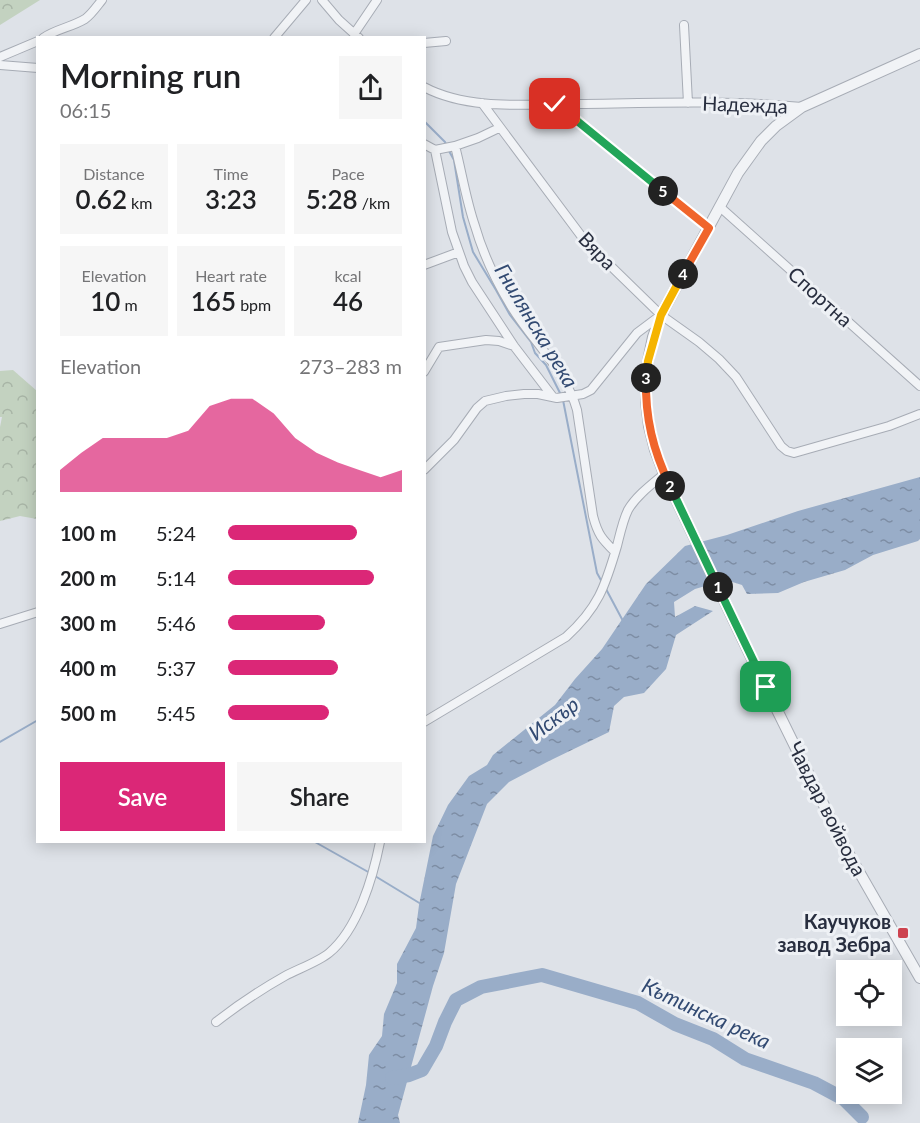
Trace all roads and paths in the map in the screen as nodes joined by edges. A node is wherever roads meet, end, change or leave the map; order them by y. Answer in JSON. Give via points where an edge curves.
{"nodes":[{"id":1,"x":102,"y":0,"type":"edge"},
{"id":2,"x":306,"y":0,"type":"edge"},
{"id":3,"x":322,"y":0,"type":"edge"},
{"id":4,"x":377,"y":0,"type":"edge"},
{"id":5,"x":684,"y":25,"type":"dead end"},
{"id":6,"x":46,"y":36,"type":"edge"},
{"id":7,"x":276,"y":36,"type":"edge"},
{"id":8,"x":357,"y":36,"type":"edge"},
{"id":9,"x":446,"y":41,"type":"dead end"},
{"id":10,"x":36,"y":42,"type":"edge"},
{"id":11,"x":426,"y":43,"type":"edge"},
{"id":12,"x":920,"y":54,"type":"edge"},
{"id":13,"x":0,"y":57,"type":"edge"},
{"id":14,"x":0,"y":65,"type":"edge"},
{"id":15,"x":36,"y":68,"type":"edge"},
{"id":16,"x":426,"y":88,"type":"edge"},
{"id":17,"x":482,"y":103,"type":"junction"},
{"id":18,"x":688,"y":103,"type":"junction"},
{"id":19,"x":555,"y":104,"type":"junction"},
{"id":20,"x":802,"y":107,"type":"junction"},
{"id":21,"x":499,"y":128,"type":"junction"},
{"id":22,"x":426,"y":145,"type":"edge"},
{"id":23,"x":453,"y":146,"type":"junction"},
{"id":24,"x":438,"y":149,"type":"junction"},
{"id":25,"x":720,"y":207,"type":"junction"},
{"id":26,"x":709,"y":228,"type":"junction"},
{"id":27,"x":459,"y":252,"type":"junction"},
{"id":28,"x":426,"y":264,"type":"edge"},
{"id":29,"x":661,"y":315,"type":"junction"},
{"id":30,"x":514,"y":346,"type":"junction"},
{"id":31,"x":426,"y":369,"type":"edge"},
{"id":32,"x":920,"y":386,"type":"edge"},
{"id":33,"x":571,"y":396,"type":"junction"},
{"id":34,"x":555,"y":398,"type":"junction"},
{"id":35,"x":920,"y":414,"type":"edge"},
{"id":36,"x":426,"y":468,"type":"edge"},
{"id":37,"x":664,"y":474,"type":"junction"},
{"id":38,"x":615,"y":552,"type":"junction"},
{"id":39,"x":36,"y":613,"type":"edge"},
{"id":40,"x":0,"y":624,"type":"edge"},
{"id":41,"x":426,"y":721,"type":"edge"},
{"id":42,"x":380,"y":843,"type":"edge"},
{"id":43,"x":920,"y":978,"type":"edge"},
{"id":44,"x":216,"y":1022,"type":"dead end"}],
"edges":[{"from":1,"to":6,"type":"street","via":[[88,17]]},
{"from":2,"to":7,"type":"street"},
{"from":3,"to":8,"type":"street"},
{"from":4,"to":8,"type":"street"},
{"from":5,"to":18,"type":"street","name":"Надежда"},
{"from":9,"to":11,"type":"street"},
{"from":10,"to":13,"type":"street"},
{"from":12,"to":20,"type":"street","name":"Чавдар войвода"},
{"from":14,"to":15,"type":"street"},
{"from":16,"to":17,"type":"street","name":"Надежда"},
{"from":17,"to":19,"type":"street","name":"Надежда"},
{"from":17,"to":21,"type":"street","name":"Вяра"},
{"from":18,"to":19,"type":"street","name":"Надежда"},
{"from":18,"to":20,"type":"street","name":"Надежда"},
{"from":19,"to":26,"type":"street"},
{"from":20,"to":25,"type":"street","name":"Чавдар войвода","via":[[761,141]]},
{"from":21,"to":23,"type":"street"},
{"from":21,"to":29,"type":"street","name":"Вяра","via":[[585,241]]},
{"from":22,"to":24,"type":"street"},
{"from":23,"to":24,"type":"street"},
{"from":23,"to":33,"type":"street","via":[[474,224],[493,272]]},
{"from":24,"to":27,"type":"street"},
{"from":25,"to":26,"type":"street","name":"Чавдар войвода"},
{"from":25,"to":32,"type":"street","name":"Спортна"},
{"from":26,"to":29,"type":"street","name":"Чавдар войвода"},
{"from":27,"to":28,"type":"street"},
{"from":27,"to":30,"type":"street","via":[[472,282]]},
{"from":29,"to":33,"type":"street","via":[[637,333],[591,390]]},
{"from":29,"to":35,"type":"street","name":"Вяра","via":[[699,342],[736,377],[788,451],[794,453]]},
{"from":29,"to":37,"type":"street","name":"Чавдар войвода","via":[[645,378],[649,426]]},
{"from":30,"to":31,"type":"street","via":[[486,340],[439,346]]},
{"from":30,"to":34,"type":"street"},
{"from":33,"to":34,"type":"street"},
{"from":33,"to":38,"type":"street","via":[[577,410],[597,531]]},
{"from":34,"to":36,"type":"street","via":[[524,394],[485,401]]},
{"from":37,"to":38,"type":"street","via":[[628,510]]},
{"from":37,"to":43,"type":"street","name":"Чавдар войвода","via":[[842,842]]},
{"from":38,"to":41,"type":"street","via":[[595,606],[566,637]]},
{"from":39,"to":40,"type":"street"},
{"from":42,"to":44,"type":"street","via":[[369,885],[338,945]]}]}
